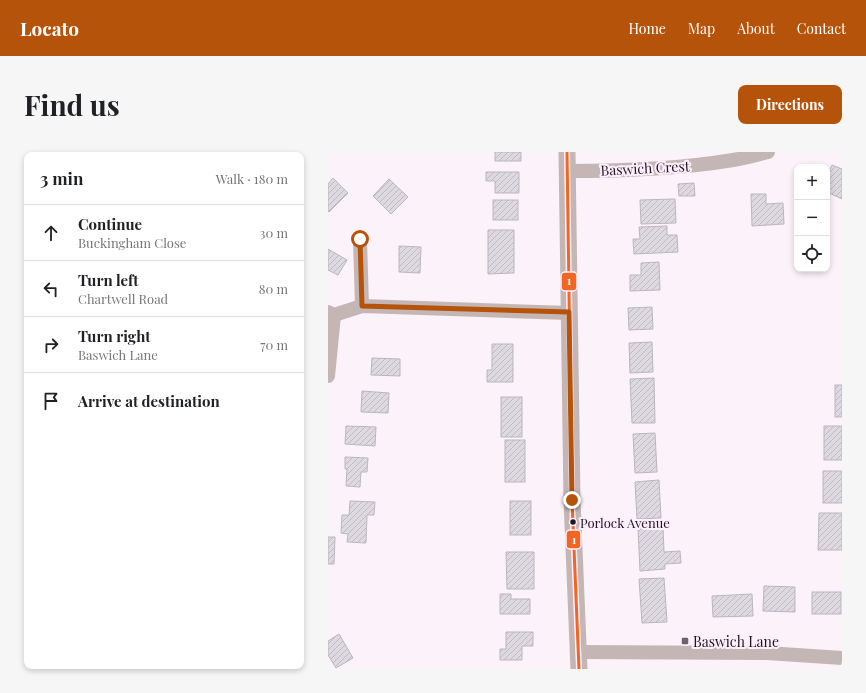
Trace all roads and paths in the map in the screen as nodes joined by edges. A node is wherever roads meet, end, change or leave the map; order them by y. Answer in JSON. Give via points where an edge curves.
{"nodes":[{"id":1,"x":567,"y":152,"type":"edge"},
{"id":2,"x":768,"y":152,"type":"edge"},
{"id":3,"x":568,"y":171,"type":"junction"},
{"id":4,"x":360,"y":239,"type":"dead end"},
{"id":5,"x":362,"y":306,"type":"junction"},
{"id":6,"x":569,"y":312,"type":"junction"},
{"id":7,"x":331,"y":314,"type":"edge"},
{"id":8,"x":328,"y":376,"type":"edge"},
{"id":9,"x":578,"y":652,"type":"junction"},
{"id":10,"x":842,"y":658,"type":"edge"},
{"id":11,"x":579,"y":669,"type":"edge"}],
"edges":[{"from":1,"to":3,"type":"street"},
{"from":2,"to":3,"type":"street","name":"Baswich Crest","via":[[691,166],[624,171]]},
{"from":3,"to":6,"type":"street"},
{"from":4,"to":5,"type":"street"},
{"from":5,"to":6,"type":"street"},
{"from":5,"to":7,"type":"street"},
{"from":6,"to":9,"type":"street"},
{"from":7,"to":8,"type":"street"},
{"from":9,"to":10,"type":"street","via":[[767,653]]},
{"from":9,"to":11,"type":"street"}]}
